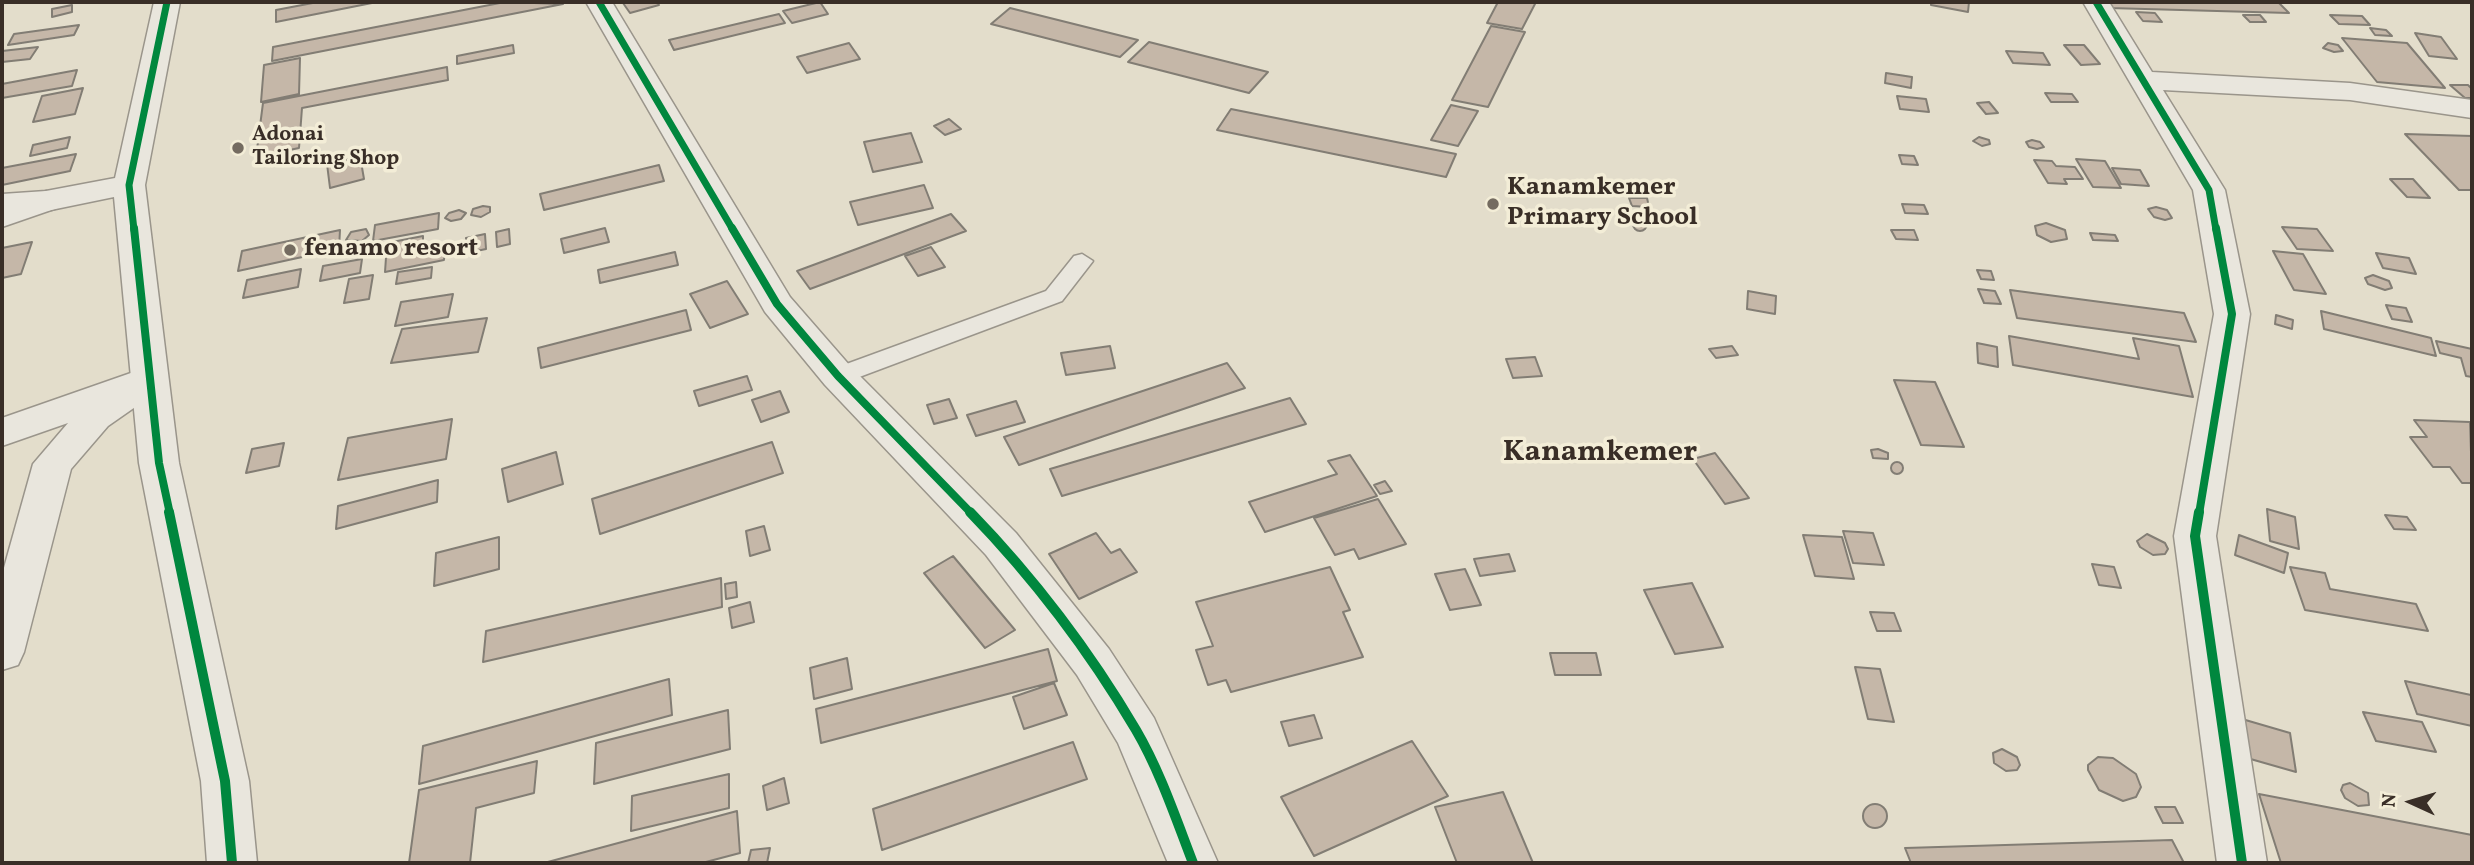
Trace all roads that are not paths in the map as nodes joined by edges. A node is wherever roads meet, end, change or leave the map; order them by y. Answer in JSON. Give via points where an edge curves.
{"nodes":[{"id":1,"x":167,"y":2,"type":"edge"},
{"id":2,"x":599,"y":2,"type":"edge"},
{"id":3,"x":2096,"y":2,"type":"edge"},
{"id":4,"x":2145,"y":80,"type":"junction"},
{"id":5,"x":2472,"y":109,"type":"edge"},
{"id":6,"x":129,"y":185,"type":"junction"},
{"id":7,"x":46,"y":201,"type":"junction"},
{"id":8,"x":2,"y":204,"type":"edge"},
{"id":9,"x":2,"y":217,"type":"edge"},
{"id":10,"x":1082,"y":261,"type":"dead end"},
{"id":11,"x":838,"y":376,"type":"junction"},
{"id":12,"x":148,"y":380,"type":"junction"},
{"id":13,"x":2,"y":432,"type":"edge"},
{"id":14,"x":2,"y":652,"type":"edge"},
{"id":15,"x":232,"y":863,"type":"edge"},
{"id":16,"x":1193,"y":863,"type":"edge"},
{"id":17,"x":2242,"y":863,"type":"edge"}],
"edges":[{"from":1,"to":6,"type":"street"},
{"from":2,"to":11,"type":"street","via":[[777,304]]},
{"from":3,"to":4,"type":"street"},
{"from":4,"to":5,"type":"street","via":[[2295,88]]},
{"from":4,"to":17,"type":"street","via":[[2209,190],[2232,314],[2195,536]]},
{"from":6,"to":7,"type":"street"},
{"from":6,"to":12,"type":"street"},
{"from":7,"to":8,"type":"street"},
{"from":7,"to":9,"type":"street"},
{"from":10,"to":11,"type":"lane","via":[[1054,296]]},
{"from":11,"to":16,"type":"street","via":[[1001,544],[1056,611],[1137,732]]},
{"from":12,"to":13,"type":"street"},
{"from":12,"to":14,"type":"street","via":[[95,417],[53,464]]},
{"from":12,"to":15,"type":"street","via":[[159,463],[225,781]]}]}
